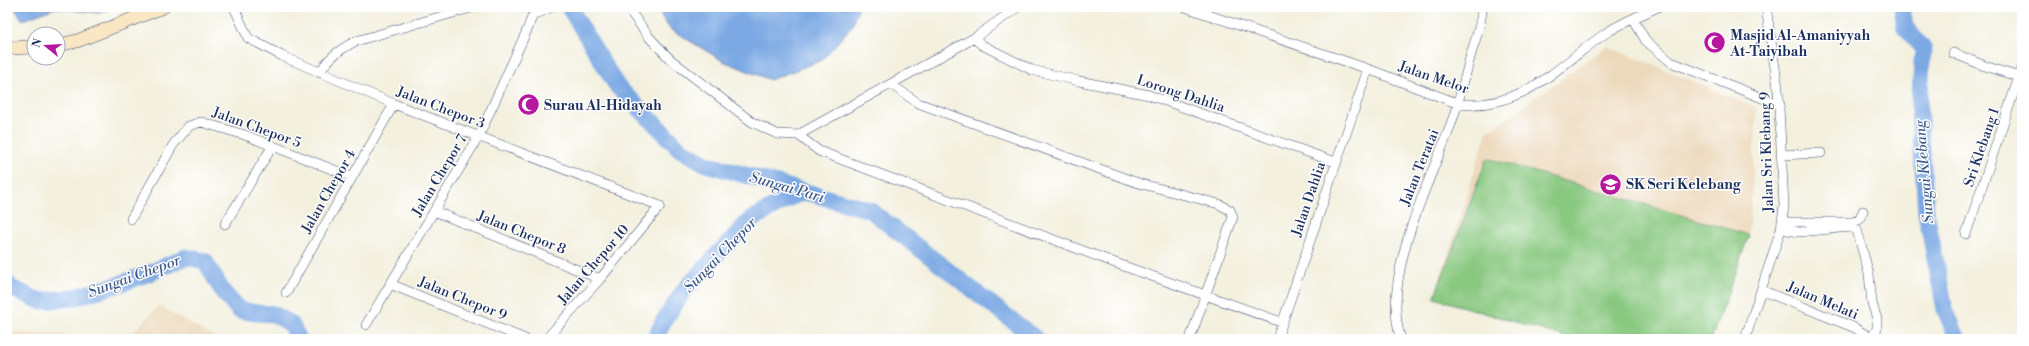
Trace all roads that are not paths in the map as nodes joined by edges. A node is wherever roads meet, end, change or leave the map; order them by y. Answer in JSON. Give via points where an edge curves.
{"nodes":[{"id":1,"x":163,"y":7,"type":"edge"},
{"id":2,"x":234,"y":7,"type":"edge"},
{"id":3,"x":474,"y":7,"type":"edge"},
{"id":4,"x":627,"y":7,"type":"edge"},
{"id":5,"x":1018,"y":7,"type":"edge"},
{"id":6,"x":1185,"y":7,"type":"edge"},
{"id":7,"x":1482,"y":7,"type":"edge"},
{"id":8,"x":1658,"y":7,"type":"edge"},
{"id":9,"x":1766,"y":7,"type":"edge"},
{"id":10,"x":550,"y":8,"type":"edge"},
{"id":11,"x":530,"y":9,"type":"edge"},
{"id":12,"x":1633,"y":19,"type":"junction"},
{"id":13,"x":974,"y":38,"type":"junction"},
{"id":14,"x":66,"y":43,"type":"edge"},
{"id":15,"x":26,"y":47,"type":"edge"},
{"id":16,"x":7,"y":48,"type":"edge"},
{"id":17,"x":1954,"y":53,"type":"dead end"},
{"id":18,"x":1368,"y":69,"type":"junction"},
{"id":19,"x":2020,"y":72,"type":"edge"},
{"id":20,"x":320,"y":73,"type":"junction"},
{"id":21,"x":892,"y":84,"type":"junction"},
{"id":22,"x":394,"y":104,"type":"junction"},
{"id":23,"x":1459,"y":104,"type":"junction"},
{"id":24,"x":1780,"y":105,"type":"junction"},
{"id":25,"x":798,"y":135,"type":"junction"},
{"id":26,"x":479,"y":136,"type":"junction"},
{"id":27,"x":272,"y":147,"type":"junction"},
{"id":28,"x":1820,"y":153,"type":"dead end"},
{"id":29,"x":1782,"y":155,"type":"junction"},
{"id":30,"x":1335,"y":162,"type":"junction"},
{"id":31,"x":352,"y":176,"type":"junction"},
{"id":32,"x":660,"y":206,"type":"joint"},
{"id":33,"x":434,"y":211,"type":"junction"},
{"id":34,"x":1863,"y":211,"type":"dead end"},
{"id":35,"x":131,"y":219,"type":"dead end"},
{"id":36,"x":225,"y":224,"type":"dead end"},
{"id":37,"x":1782,"y":225,"type":"junction"},
{"id":38,"x":1966,"y":234,"type":"dead end"},
{"id":39,"x":600,"y":279,"type":"junction"},
{"id":40,"x":390,"y":284,"type":"junction"},
{"id":41,"x":1761,"y":290,"type":"junction"},
{"id":42,"x":286,"y":293,"type":"dead end"},
{"id":43,"x":1206,"y":295,"type":"junction"},
{"id":44,"x":1281,"y":322,"type":"junction"},
{"id":45,"x":366,"y":325,"type":"dead end"},
{"id":46,"x":1872,"y":338,"type":"edge"},
{"id":47,"x":525,"y":339,"type":"edge"},
{"id":48,"x":546,"y":339,"type":"edge"},
{"id":49,"x":1190,"y":339,"type":"edge"},
{"id":50,"x":1277,"y":339,"type":"edge"},
{"id":51,"x":1401,"y":339,"type":"edge"},
{"id":52,"x":1745,"y":339,"type":"edge"}],
"edges":[{"from":1,"to":14,"type":"street"},
{"from":2,"to":20,"type":"street","name":"Jalan Chepor 3","via":[[245,33],[252,41]]},
{"from":3,"to":20,"type":"street","via":[[356,41],[333,56]]},
{"from":4,"to":25,"type":"street","via":[[649,37],[670,59],[752,122],[777,134]]},
{"from":5,"to":13,"type":"street"},
{"from":6,"to":18,"type":"street","name":"Jalan Melor"},
{"from":7,"to":23,"type":"street","name":"Jalan Teratai"},
{"from":8,"to":12,"type":"street","name":"Jalan Melor"},
{"from":9,"to":24,"type":"street","name":"Jalan Sri Klebang 9"},
{"from":10,"to":11,"type":"street","via":[[542,12]]},
{"from":11,"to":26,"type":"street","name":"Jalan Chepor 7","via":[[528,28]]},
{"from":12,"to":23,"type":"street","name":"Jalan Melor","via":[[1606,32],[1546,79],[1527,90],[1491,103]]},
{"from":12,"to":24,"type":"street","via":[[1646,40],[1671,62]]},
{"from":13,"to":21,"type":"street"},
{"from":13,"to":30,"type":"street","name":"Lorong Dahlia","via":[[982,45],[1032,70],[1149,95]]},
{"from":15,"to":16,"type":"street"},
{"from":17,"to":19,"type":"street","via":[[1985,66]]},
{"from":18,"to":23,"type":"street","name":"Jalan Melor"},
{"from":18,"to":30,"type":"street","name":"Jalan Dahlia"},
{"from":19,"to":38,"type":"street","name":"Sri Klebang 1"},
{"from":20,"to":22,"type":"street","name":"Jalan Chepor 3"},
{"from":21,"to":25,"type":"street"},
{"from":21,"to":43,"type":"street","via":[[926,105],[1138,183],[1219,204],[1230,210],[1233,217]]},
{"from":22,"to":26,"type":"street","name":"Jalan Chepor 3"},
{"from":22,"to":31,"type":"street","name":"Jalan Chepor 4"},
{"from":23,"to":51,"type":"street","name":"Jalan Teratai","via":[[1417,205],[1399,274],[1396,311],[1397,328]]},
{"from":24,"to":29,"type":"street","name":"Jalan Sri Klebang 9"},
{"from":25,"to":43,"type":"street","via":[[819,151]]},
{"from":26,"to":32,"type":"street","name":"Jalan Chepor 3"},
{"from":26,"to":33,"type":"street","name":"Jalan Chepor 7"},
{"from":27,"to":31,"type":"street","name":"Jalan Chepor 5"},
{"from":27,"to":35,"type":"street","name":"Jalan Chepor 5","via":[[212,124],[201,122],[189,126],[173,145]]},
{"from":27,"to":36,"type":"street"},
{"from":28,"to":29,"type":"street"},
{"from":29,"to":37,"type":"street","name":"Jalan Sri Klebang 9"},
{"from":30,"to":44,"type":"street","name":"Jalan Dahlia"},
{"from":31,"to":42,"type":"street","name":"Jalan Chepor 4"},
{"from":32,"to":39,"type":"street","name":"Jalan Chepor 10"},
{"from":33,"to":39,"type":"street","name":"Jalan Chepor 8"},
{"from":33,"to":40,"type":"street","name":"Jalan Chepor 7"},
{"from":34,"to":37,"type":"street","via":[[1860,220],[1852,222]]},
{"from":37,"to":41,"type":"street","name":"Jalan Sri Klebang 9"},
{"from":37,"to":46,"type":"street","via":[[1799,232],[1850,227],[1857,230],[1869,274],[1872,303],[1877,319],[1877,329]]},
{"from":39,"to":48,"type":"street","name":"Jalan Chepor 10"},
{"from":40,"to":45,"type":"street","name":"Jalan Chepor 7"},
{"from":40,"to":47,"type":"street","name":"Jalan Chepor 9"},
{"from":41,"to":46,"type":"street","name":"Jalan Melati","via":[[1853,327]]},
{"from":41,"to":52,"type":"street","name":"Jalan Sri Klebang 9"},
{"from":43,"to":44,"type":"street"},
{"from":43,"to":49,"type":"street"},
{"from":44,"to":50,"type":"street","name":"Jalan Dahlia"}]}
